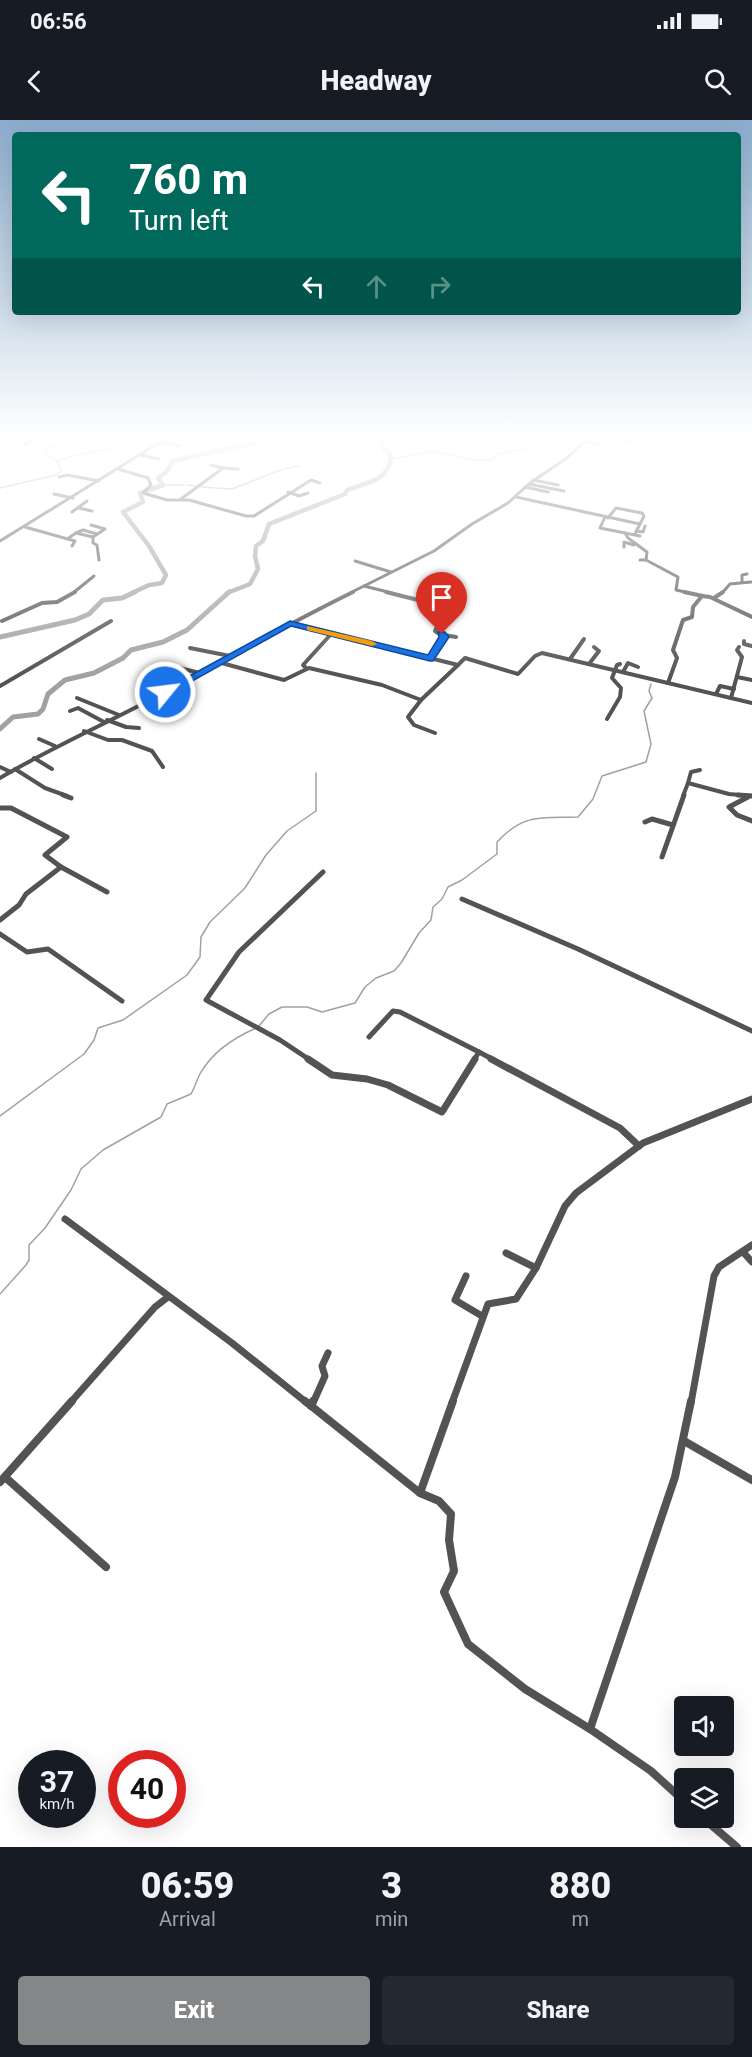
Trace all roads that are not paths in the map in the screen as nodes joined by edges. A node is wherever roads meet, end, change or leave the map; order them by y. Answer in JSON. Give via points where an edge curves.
{"nodes":[{"id":1,"x":42,"y":517,"type":"edge"},
{"id":2,"x":486,"y":517,"type":"edge"},
{"id":3,"x":602,"y":517,"type":"edge"},
{"id":4,"x":621,"y":517,"type":"joint"},
{"id":5,"x":641,"y":517,"type":"edge"},
{"id":6,"x":608,"y":518,"type":"junction"},
{"id":7,"x":628,"y":518,"type":"joint"},
{"id":8,"x":618,"y":523,"type":"junction"},
{"id":9,"x":640,"y":523,"type":"junction"},
{"id":10,"x":625,"y":524,"type":"junction"},
{"id":11,"x":91,"y":525,"type":"dead end"},
{"id":12,"x":632,"y":525,"type":"junction"},
{"id":13,"x":645,"y":526,"type":"dead end"},
{"id":14,"x":25,"y":527,"type":"junction"},
{"id":15,"x":614,"y":531,"type":"junction"},
{"id":16,"x":625,"y":532,"type":"junction"},
{"id":17,"x":76,"y":533,"type":"junction"},
{"id":18,"x":97,"y":534,"type":"junction"},
{"id":19,"x":637,"y":534,"type":"junction"},
{"id":20,"x":93,"y":537,"type":"junction"},
{"id":21,"x":67,"y":539,"type":"junction"},
{"id":22,"x":0,"y":541,"type":"edge"},
{"id":23,"x":636,"y":545,"type":"junction"},
{"id":24,"x":72,"y":546,"type":"dead end"},
{"id":25,"x":624,"y":547,"type":"dead end"},
{"id":26,"x":99,"y":560,"type":"dead end"},
{"id":27,"x":640,"y":560,"type":"dead end"},
{"id":28,"x":646,"y":560,"type":"junction"},
{"id":29,"x":355,"y":561,"type":"dead end"},
{"id":30,"x":391,"y":573,"type":"junction"},
{"id":31,"x":747,"y":574,"type":"dead end"},
{"id":32,"x":94,"y":576,"type":"dead end"},
{"id":33,"x":742,"y":582,"type":"junction"},
{"id":34,"x":751,"y":582,"type":"edge"},
{"id":35,"x":364,"y":586,"type":"junction"},
{"id":36,"x":703,"y":596,"type":"junction"},
{"id":37,"x":712,"y":598,"type":"junction"},
{"id":38,"x":752,"y":617,"type":"edge"},
{"id":39,"x":1,"y":621,"type":"edge"},
{"id":40,"x":111,"y":621,"type":"dead end"},
{"id":41,"x":290,"y":623,"type":"junction"},
{"id":42,"x":10,"y":626,"type":"dead end"},
{"id":43,"x":332,"y":633,"type":"junction"},
{"id":44,"x":444,"y":635,"type":"junction"},
{"id":45,"x":456,"y":637,"type":"dead end"},
{"id":46,"x":584,"y":639,"type":"dead end"},
{"id":47,"x":744,"y":641,"type":"dead end"},
{"id":48,"x":752,"y":646,"type":"edge"},
{"id":49,"x":594,"y":647,"type":"dead end"},
{"id":50,"x":739,"y":647,"type":"dead end"},
{"id":51,"x":190,"y":648,"type":"dead end"},
{"id":52,"x":230,"y":656,"type":"junction"},
{"id":53,"x":430,"y":658,"type":"junction"},
{"id":54,"x":570,"y":659,"type":"junction"},
{"id":55,"x":218,"y":662,"type":"junction"},
{"id":56,"x":164,"y":664,"type":"dead end"},
{"id":57,"x":589,"y":664,"type":"junction"},
{"id":58,"x":620,"y":664,"type":"dead end"},
{"id":59,"x":458,"y":665,"type":"junction"},
{"id":60,"x":638,"y":667,"type":"dead end"},
{"id":61,"x":306,"y":668,"type":"junction"},
{"id":62,"x":615,"y":669,"type":"junction"},
{"id":63,"x":623,"y":671,"type":"junction"},
{"id":64,"x":200,"y":673,"type":"junction"},
{"id":65,"x":737,"y":677,"type":"junction"},
{"id":66,"x":752,"y":680,"type":"edge"},
{"id":67,"x":668,"y":683,"type":"junction"},
{"id":68,"x":0,"y":686,"type":"edge"},
{"id":69,"x":734,"y":689,"type":"junction"},
{"id":70,"x":716,"y":694,"type":"junction"},
{"id":71,"x":77,"y":698,"type":"dead end"},
{"id":72,"x":731,"y":698,"type":"junction"},
{"id":73,"x":421,"y":700,"type":"junction"},
{"id":74,"x":752,"y":703,"type":"edge"},
{"id":75,"x":70,"y":711,"type":"dead end"},
{"id":76,"x":118,"y":715,"type":"junction"},
{"id":77,"x":607,"y":719,"type":"dead end"},
{"id":78,"x":105,"y":721,"type":"junction"},
{"id":79,"x":139,"y":728,"type":"dead end"},
{"id":80,"x":84,"y":731,"type":"junction"},
{"id":81,"x":435,"y":733,"type":"dead end"},
{"id":82,"x":39,"y":739,"type":"dead end"},
{"id":83,"x":55,"y":746,"type":"junction"},
{"id":84,"x":34,"y":758,"type":"junction"},
{"id":85,"x":0,"y":767,"type":"edge"},
{"id":86,"x":163,"y":767,"type":"dead end"},
{"id":87,"x":52,"y":769,"type":"dead end"},
{"id":88,"x":13,"y":770,"type":"junction"},
{"id":89,"x":700,"y":770,"type":"dead end"},
{"id":90,"x":0,"y":778,"type":"edge"},
{"id":91,"x":688,"y":783,"type":"junction"},
{"id":92,"x":750,"y":796,"type":"edge"},
{"id":93,"x":71,"y":798,"type":"dead end"},
{"id":94,"x":0,"y":808,"type":"edge"},
{"id":95,"x":752,"y":821,"type":"edge"},
{"id":96,"x":645,"y":822,"type":"dead end"},
{"id":97,"x":673,"y":825,"type":"junction"},
{"id":98,"x":662,"y":856,"type":"dead end"},
{"id":99,"x":61,"y":867,"type":"junction"},
{"id":100,"x":323,"y":872,"type":"dead end"},
{"id":101,"x":107,"y":892,"type":"dead end"},
{"id":102,"x":462,"y":899,"type":"dead end"},
{"id":103,"x":0,"y":920,"type":"edge"},
{"id":104,"x":0,"y":934,"type":"edge"},
{"id":105,"x":122,"y":1001,"type":"dead end"},
{"id":106,"x":752,"y":1031,"type":"edge"},
{"id":107,"x":369,"y":1037,"type":"dead end"},
{"id":108,"x":479,"y":1052,"type":"junction"},
{"id":109,"x":752,"y":1099,"type":"edge"},
{"id":110,"x":639,"y":1146,"type":"junction"},
{"id":111,"x":65,"y":1219,"type":"dead end"},
{"id":112,"x":752,"y":1245,"type":"edge"},
{"id":113,"x":743,"y":1252,"type":"junction"},
{"id":114,"x":506,"y":1253,"type":"dead end"},
{"id":115,"x":752,"y":1262,"type":"edge"},
{"id":116,"x":536,"y":1268,"type":"junction"},
{"id":117,"x":466,"y":1276,"type":"dead end"},
{"id":118,"x":168,"y":1297,"type":"junction"},
{"id":119,"x":482,"y":1316,"type":"junction"},
{"id":120,"x":328,"y":1353,"type":"dead end"},
{"id":121,"x":311,"y":1406,"type":"junction"},
{"id":122,"x":684,"y":1441,"type":"junction"},
{"id":123,"x":2,"y":1479,"type":"edge"},
{"id":124,"x":752,"y":1480,"type":"edge"},
{"id":125,"x":420,"y":1493,"type":"junction"},
{"id":126,"x":106,"y":1567,"type":"dead end"},
{"id":127,"x":590,"y":1729,"type":"junction"},
{"id":128,"x":674,"y":1792,"type":"edge"},
{"id":129,"x":715,"y":1828,"type":"edge"},
{"id":130,"x":737,"y":1847,"type":"edge"}],
"edges":[{"from":1,"to":14,"type":"street"},
{"from":2,"to":30,"type":"street"},
{"from":3,"to":6,"type":"street"},
{"from":4,"to":6,"type":"street"},
{"from":4,"to":7,"type":"street"},
{"from":5,"to":9,"type":"street"},
{"from":6,"to":8,"type":"street"},
{"from":6,"to":9,"type":"street"},
{"from":6,"to":15,"type":"street","via":[[606,529]]},
{"from":7,"to":9,"type":"street"},
{"from":8,"to":10,"type":"street"},
{"from":8,"to":15,"type":"street"},
{"from":9,"to":12,"type":"street"},
{"from":9,"to":19,"type":"street"},
{"from":10,"to":12,"type":"street"},
{"from":10,"to":16,"type":"street"},
{"from":11,"to":18,"type":"street","via":[[105,528]]},
{"from":12,"to":16,"type":"street"},
{"from":13,"to":19,"type":"street"},
{"from":14,"to":21,"type":"street"},
{"from":14,"to":22,"type":"street"},
{"from":15,"to":16,"type":"street"},
{"from":16,"to":19,"type":"street"},
{"from":16,"to":23,"type":"street"},
{"from":17,"to":18,"type":"street","via":[[81,530]]},
{"from":17,"to":20,"type":"street"},
{"from":17,"to":21,"type":"street"},
{"from":18,"to":20,"type":"street"},
{"from":20,"to":26,"type":"street"},
{"from":21,"to":24,"type":"street","via":[[76,542]]},
{"from":23,"to":25,"type":"street","via":[[625,542]]},
{"from":23,"to":28,"type":"street","via":[[646,552]]},
{"from":27,"to":28,"type":"street"},
{"from":28,"to":36,"type":"street","via":[[678,577],[675,590]]},
{"from":29,"to":30,"type":"street"},
{"from":30,"to":35,"type":"street"},
{"from":31,"to":33,"type":"street","via":[[742,575]]},
{"from":32,"to":39,"type":"street","via":[[80,590],[57,602],[42,603]]},
{"from":33,"to":34,"type":"street"},
{"from":33,"to":37,"type":"street","via":[[730,584]]},
{"from":35,"to":41,"type":"street"},
{"from":35,"to":44,"type":"street","via":[[442,605],[442,617],[435,631]]},
{"from":36,"to":37,"type":"street"},
{"from":36,"to":67,"type":"street","via":[[693,608],[692,617],[683,620],[676,637],[673,650],[677,658]]},
{"from":37,"to":38,"type":"street"},
{"from":39,"to":42,"type":"street"},
{"from":40,"to":68,"type":"street"},
{"from":41,"to":43,"type":"street"},
{"from":41,"to":52,"type":"street"},
{"from":43,"to":53,"type":"street"},
{"from":43,"to":61,"type":"street","via":[[303,665]]},
{"from":44,"to":45,"type":"street"},
{"from":44,"to":53,"type":"street"},
{"from":46,"to":54,"type":"street"},
{"from":47,"to":48,"type":"street"},
{"from":49,"to":57,"type":"street","via":[[599,651]]},
{"from":50,"to":65,"type":"street","via":[[742,657]]},
{"from":51,"to":52,"type":"street"},
{"from":52,"to":55,"type":"street"},
{"from":53,"to":59,"type":"street"},
{"from":54,"to":57,"type":"street"},
{"from":54,"to":59,"type":"street","via":[[538,653],[518,674],[465,658]]},
{"from":55,"to":61,"type":"street","via":[[284,680]]},
{"from":55,"to":64,"type":"street"},
{"from":56,"to":64,"type":"street"},
{"from":57,"to":62,"type":"street"},
{"from":58,"to":62,"type":"street"},
{"from":59,"to":73,"type":"street"},
{"from":60,"to":63,"type":"street","via":[[628,663]]},
{"from":61,"to":73,"type":"street","via":[[382,685]]},
{"from":62,"to":63,"type":"street"},
{"from":62,"to":77,"type":"street","via":[[612,678],[621,691]]},
{"from":63,"to":67,"type":"street"},
{"from":64,"to":76,"type":"street"},
{"from":65,"to":66,"type":"street"},
{"from":65,"to":69,"type":"street"},
{"from":67,"to":70,"type":"street"},
{"from":69,"to":70,"type":"street","via":[[720,686]]},
{"from":69,"to":72,"type":"street"},
{"from":70,"to":72,"type":"street"},
{"from":71,"to":76,"type":"street"},
{"from":72,"to":74,"type":"street"},
{"from":73,"to":81,"type":"street","via":[[408,717],[414,725]]},
{"from":75,"to":78,"type":"street","via":[[78,708]]},
{"from":76,"to":78,"type":"street"},
{"from":78,"to":79,"type":"street"},
{"from":78,"to":80,"type":"street"},
{"from":80,"to":83,"type":"street"},
{"from":80,"to":86,"type":"street","via":[[152,751]]},
{"from":82,"to":83,"type":"street"},
{"from":83,"to":84,"type":"street"},
{"from":84,"to":87,"type":"street"},
{"from":84,"to":88,"type":"street"},
{"from":85,"to":88,"type":"street"},
{"from":88,"to":90,"type":"street"},
{"from":88,"to":93,"type":"street"},
{"from":89,"to":91,"type":"street","via":[[691,772]]},
{"from":91,"to":92,"type":"street"},
{"from":91,"to":97,"type":"street"},
{"from":92,"to":95,"type":"street","via":[[729,807]]},
{"from":94,"to":99,"type":"street","via":[[11,808],[67,836],[45,855]]},
{"from":96,"to":97,"type":"street","via":[[652,819]]},
{"from":97,"to":98,"type":"street"},
{"from":99,"to":101,"type":"street"},
{"from":99,"to":103,"type":"street"},
{"from":100,"to":108,"type":"street","via":[[239,952],[206,998],[332,1075],[388,1085],[442,1112]]},
{"from":102,"to":106,"type":"street"},
{"from":104,"to":105,"type":"street","via":[[27,952],[48,949]]},
{"from":107,"to":108,"type":"street","via":[[393,1011]]},
{"from":108,"to":110,"type":"street","via":[[620,1128]]},
{"from":109,"to":110,"type":"street"},
{"from":110,"to":116,"type":"street","via":[[576,1193],[565,1206]]},
{"from":111,"to":118,"type":"street"},
{"from":112,"to":113,"type":"street"},
{"from":113,"to":115,"type":"street"},
{"from":113,"to":122,"type":"street","via":[[719,1267],[714,1276]]},
{"from":114,"to":116,"type":"street"},
{"from":116,"to":119,"type":"street","via":[[516,1299],[490,1301]]},
{"from":117,"to":119,"type":"street","via":[[455,1300]]},
{"from":118,"to":121,"type":"street"},
{"from":118,"to":123,"type":"street"},
{"from":119,"to":125,"type":"street"},
{"from":120,"to":121,"type":"street","via":[[322,1366],[325,1376]]},
{"from":121,"to":125,"type":"street"},
{"from":122,"to":124,"type":"street"},
{"from":122,"to":127,"type":"street"},
{"from":123,"to":126,"type":"street"},
{"from":125,"to":127,"type":"street","via":[[439,1501],[451,1514],[449,1540],[454,1571],[444,1592],[468,1644],[525,1689]]},
{"from":127,"to":128,"type":"street"},
{"from":129,"to":130,"type":"street"}]}
